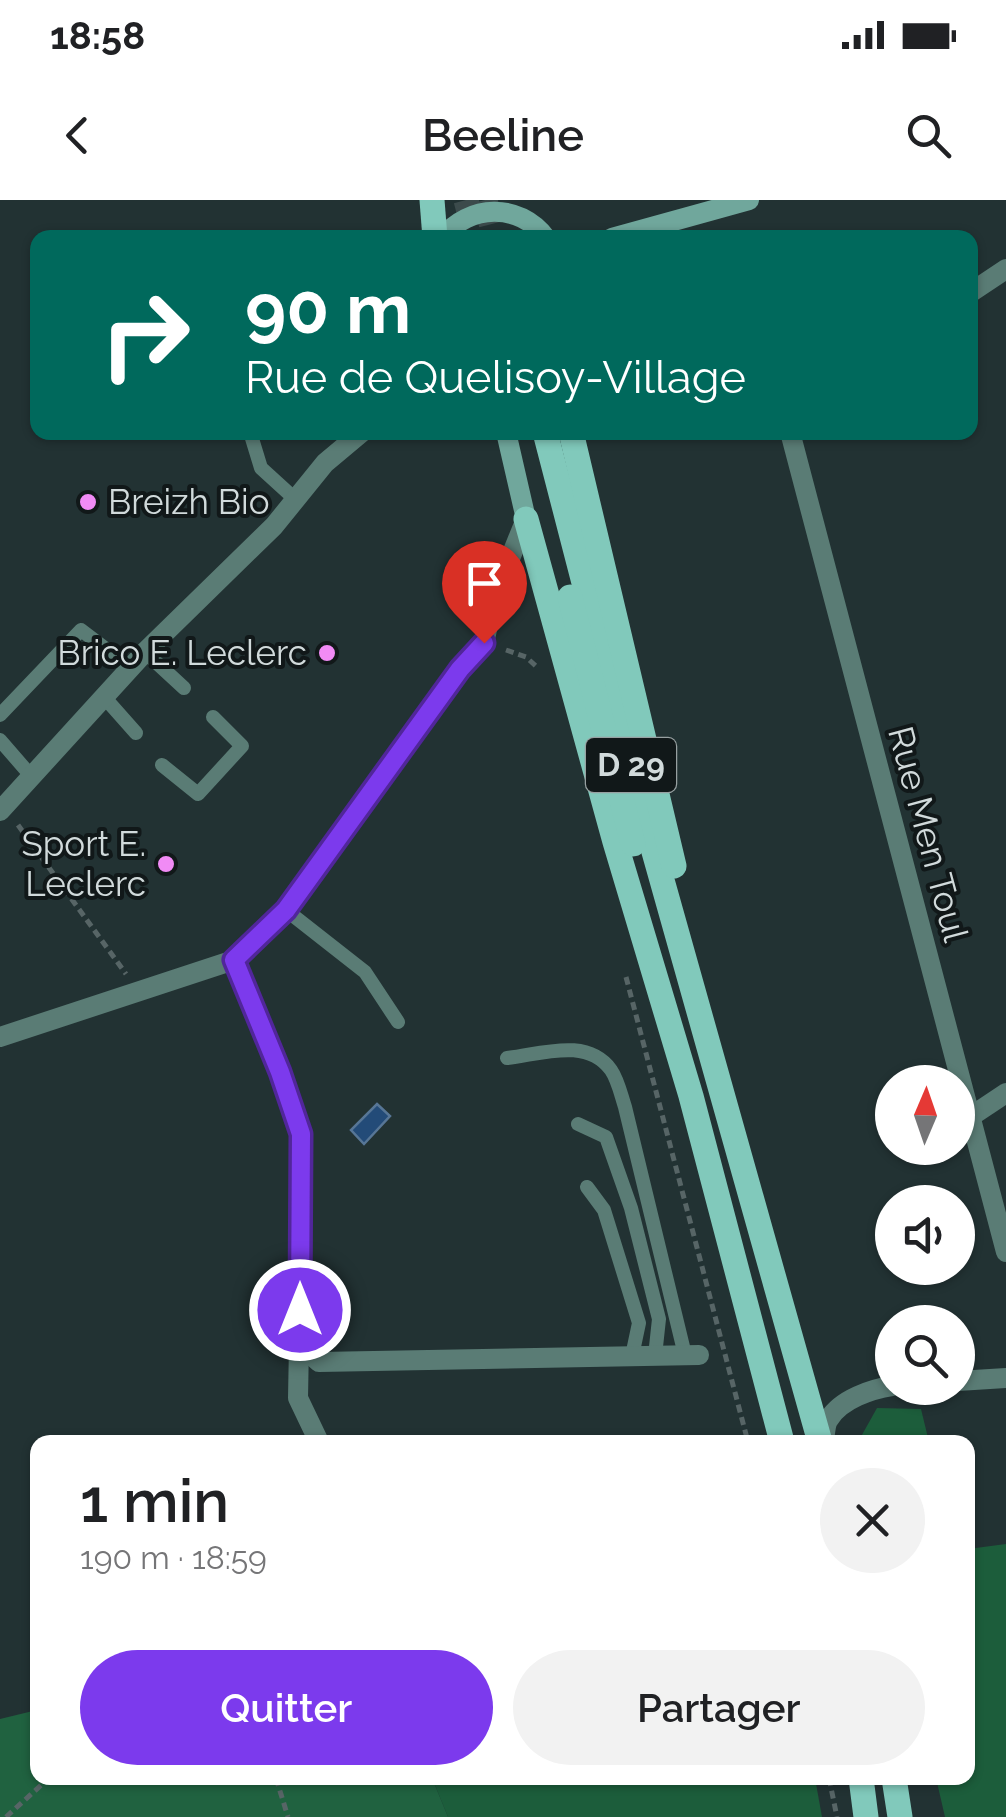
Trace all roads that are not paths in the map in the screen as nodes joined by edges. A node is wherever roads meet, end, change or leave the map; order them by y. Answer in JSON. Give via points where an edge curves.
{"nodes":[{"id":1,"x":432,"y":200,"type":"edge"},
{"id":2,"x":520,"y":200,"type":"edge"},
{"id":3,"x":749,"y":200,"type":"edge"},
{"id":4,"x":528,"y":221,"type":"junction"},
{"id":5,"x":438,"y":230,"type":"edge"},
{"id":6,"x":450,"y":230,"type":"edge"},
{"id":7,"x":538,"y":230,"type":"edge"},
{"id":8,"x":641,"y":230,"type":"edge"},
{"id":9,"x":1006,"y":269,"type":"edge"},
{"id":10,"x":978,"y":287,"type":"edge"},
{"id":11,"x":252,"y":440,"type":"edge"},
{"id":12,"x":338,"y":440,"type":"edge"},
{"id":13,"x":352,"y":440,"type":"edge"},
{"id":14,"x":508,"y":440,"type":"edge"},
{"id":15,"x":530,"y":440,"type":"edge"},
{"id":16,"x":547,"y":440,"type":"edge"},
{"id":17,"x":573,"y":440,"type":"edge"},
{"id":18,"x":792,"y":440,"type":"edge"},
{"id":19,"x":325,"y":463,"type":"junction"},
{"id":20,"x":294,"y":499,"type":"junction"},
{"id":21,"x":526,"y":519,"type":"junction"},
{"id":22,"x":138,"y":660,"type":"junction"},
{"id":23,"x":184,"y":688,"type":"dead end"},
{"id":24,"x":106,"y":698,"type":"junction"},
{"id":25,"x":0,"y":714,"type":"edge"},
{"id":26,"x":214,"y":718,"type":"dead end"},
{"id":27,"x":136,"y":733,"type":"dead end"},
{"id":28,"x":0,"y":740,"type":"edge"},
{"id":29,"x":162,"y":765,"type":"dead end"},
{"id":30,"x":32,"y":777,"type":"junction"},
{"id":31,"x":2,"y":809,"type":"edge"},
{"id":32,"x":286,"y":910,"type":"junction"},
{"id":33,"x":234,"y":960,"type":"junction"},
{"id":34,"x":398,"y":1022,"type":"dead end"},
{"id":35,"x":0,"y":1037,"type":"edge"},
{"id":36,"x":508,"y":1058,"type":"dead end"},
{"id":37,"x":957,"y":1065,"type":"edge"},
{"id":38,"x":1006,"y":1093,"type":"edge"},
{"id":39,"x":724,"y":1095,"type":"junction"},
{"id":40,"x":690,"y":1096,"type":"junction"},
{"id":41,"x":975,"y":1113,"type":"edge"},
{"id":42,"x":578,"y":1124,"type":"dead end"},
{"id":43,"x":975,"y":1135,"type":"edge"},
{"id":44,"x":587,"y":1186,"type":"dead end"},
{"id":45,"x":1006,"y":1252,"type":"edge"},
{"id":46,"x":299,"y":1344,"type":"junction"},
{"id":47,"x":692,"y":1355,"type":"joint"},
{"id":48,"x":632,"y":1356,"type":"junction"},
{"id":49,"x":655,"y":1356,"type":"junction"},
{"id":50,"x":1006,"y":1378,"type":"edge"},
{"id":51,"x":975,"y":1380,"type":"edge"},
{"id":52,"x":875,"y":1389,"type":"edge"},
{"id":53,"x":316,"y":1435,"type":"edge"},
{"id":54,"x":780,"y":1435,"type":"edge"},
{"id":55,"x":820,"y":1435,"type":"edge"},
{"id":56,"x":824,"y":1435,"type":"edge"},
{"id":57,"x":863,"y":1785,"type":"edge"},
{"id":58,"x":895,"y":1785,"type":"edge"},
{"id":59,"x":866,"y":1817,"type":"edge"},
{"id":60,"x":900,"y":1817,"type":"edge"}],
"edges":[{"from":1,"to":5,"type":"main road"},
{"from":2,"to":4,"type":"street"},
{"from":3,"to":8,"type":"street"},
{"from":4,"to":6,"type":"street","via":[[489,211]]},
{"from":4,"to":7,"type":"street"},
{"from":9,"to":10,"type":"street"},
{"from":11,"to":20,"type":"lane","via":[[261,468]]},
{"from":12,"to":19,"type":"street"},
{"from":13,"to":19,"type":"street"},
{"from":14,"to":21,"type":"street"},
{"from":15,"to":40,"type":"main road","number":"D 29"},
{"from":16,"to":39,"type":"main road","number":"D 29"},
{"from":17,"to":39,"type":"main road"},
{"from":18,"to":37,"type":"street","name":"Rue Men Toul"},
{"from":19,"to":20,"type":"street"},
{"from":20,"to":22,"type":"street"},
{"from":21,"to":32,"type":"street","via":[[484,643]]},
{"from":21,"to":40,"type":"main road"},
{"from":22,"to":23,"type":"lane"},
{"from":22,"to":24,"type":"street"},
{"from":22,"to":25,"type":"lane","via":[[81,630]]},
{"from":24,"to":27,"type":"lane"},
{"from":24,"to":30,"type":"street"},
{"from":26,"to":29,"type":"lane","via":[[242,746],[198,794]]},
{"from":28,"to":30,"type":"lane"},
{"from":30,"to":31,"type":"street"},
{"from":32,"to":33,"type":"street"},
{"from":32,"to":34,"type":"lane","via":[[365,972]]},
{"from":33,"to":35,"type":"street"},
{"from":33,"to":46,"type":"street","via":[[301,1134]]},
{"from":36,"to":47,"type":"lane","via":[[578,1049],[593,1052],[612,1071]]},
{"from":38,"to":41,"type":"street"},
{"from":39,"to":55,"type":"main road","number":"D 29"},
{"from":40,"to":54,"type":"main road","number":"D 29"},
{"from":42,"to":49,"type":"lane","via":[[606,1137],[631,1208],[659,1319]]},
{"from":43,"to":45,"type":"street","name":"Rue Men Toul"},
{"from":44,"to":48,"type":"lane","via":[[604,1210],[639,1323]]},
{"from":46,"to":48,"type":"street","via":[[319,1362]]},
{"from":46,"to":53,"type":"street","via":[[298,1398]]},
{"from":47,"to":49,"type":"street"},
{"from":48,"to":49,"type":"street"},
{"from":50,"to":51,"type":"street"},
{"from":52,"to":56,"type":"street","via":[[828,1419]]},
{"from":57,"to":59,"type":"main road"},
{"from":58,"to":60,"type":"main road"}]}
